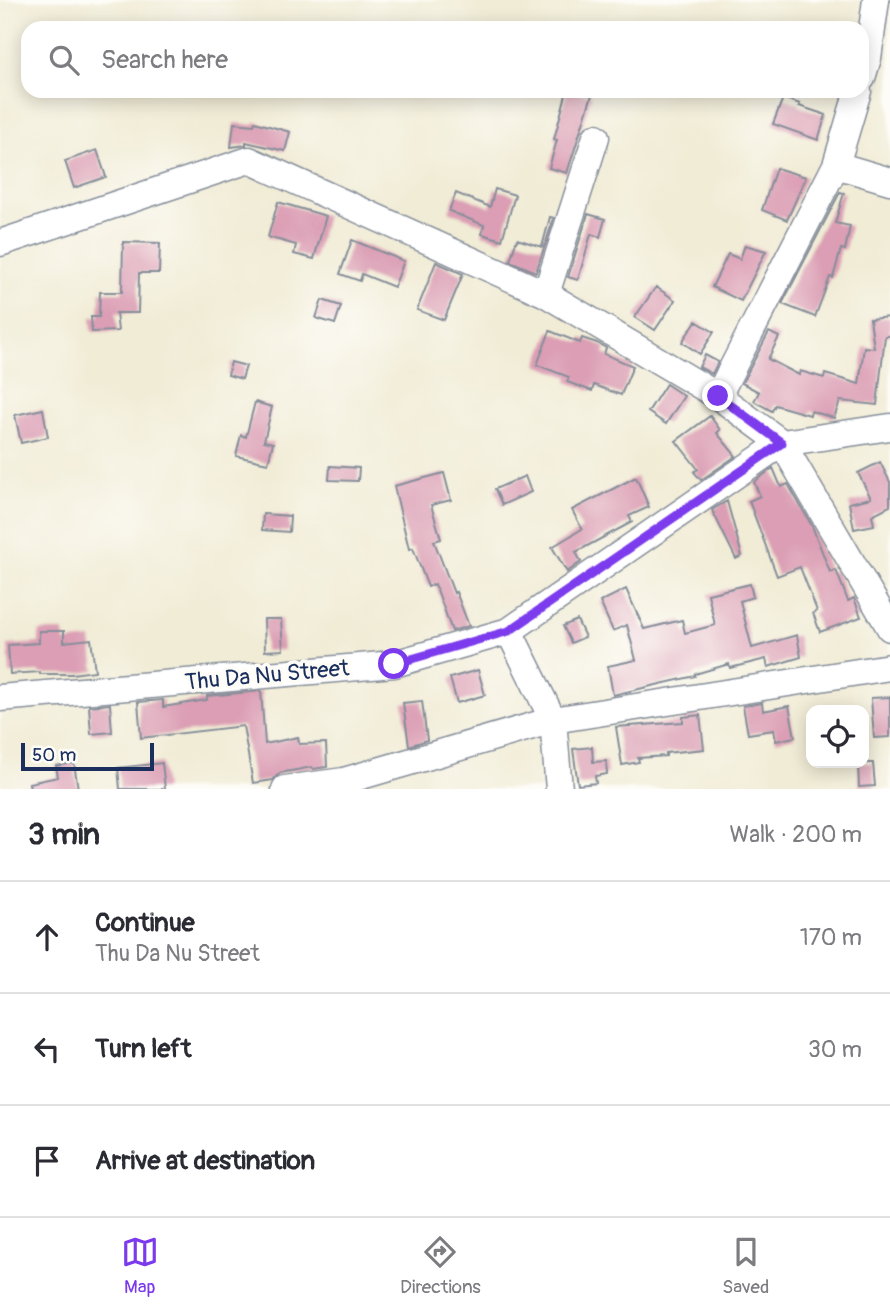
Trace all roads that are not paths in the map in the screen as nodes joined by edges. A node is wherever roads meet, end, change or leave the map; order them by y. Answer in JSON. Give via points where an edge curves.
{"nodes":[{"id":1,"x":876,"y":0,"type":"edge"},
{"id":2,"x":869,"y":51,"type":"edge"},
{"id":3,"x":856,"y":98,"type":"edge"},
{"id":4,"x":596,"y":137,"type":"dead end"},
{"id":5,"x":836,"y":164,"type":"junction"},
{"id":6,"x":890,"y":181,"type":"edge"},
{"id":7,"x":0,"y":243,"type":"edge"},
{"id":8,"x":546,"y":294,"type":"junction"},
{"id":9,"x":718,"y":396,"type":"junction"},
{"id":10,"x":890,"y":427,"type":"edge"},
{"id":11,"x":782,"y":443,"type":"junction"},
{"id":12,"x":890,"y":628,"type":"edge"},
{"id":13,"x":509,"y":631,"type":"junction"},
{"id":14,"x":890,"y":667,"type":"edge"},
{"id":15,"x":0,"y":698,"type":"edge"},
{"id":16,"x":553,"y":720,"type":"junction"},
{"id":17,"x":285,"y":789,"type":"edge"},
{"id":18,"x":559,"y":789,"type":"edge"}],
"edges":[{"from":1,"to":2,"type":"street"},
{"from":3,"to":5,"type":"street"},
{"from":4,"to":8,"type":"street"},
{"from":5,"to":6,"type":"street"},
{"from":5,"to":9,"type":"street"},
{"from":7,"to":8,"type":"street","via":[[249,160]]},
{"from":8,"to":9,"type":"street"},
{"from":9,"to":11,"type":"street"},
{"from":10,"to":11,"type":"street","name":"Thu Da Nu Street"},
{"from":11,"to":12,"type":"street"},
{"from":11,"to":13,"type":"street","name":"Thu Da Nu Street"},
{"from":13,"to":15,"type":"street","name":"Thu Da Nu Street","via":[[394,664]]},
{"from":13,"to":16,"type":"street"},
{"from":14,"to":16,"type":"street"},
{"from":16,"to":17,"type":"street","via":[[344,781]]},
{"from":16,"to":18,"type":"street"}]}
